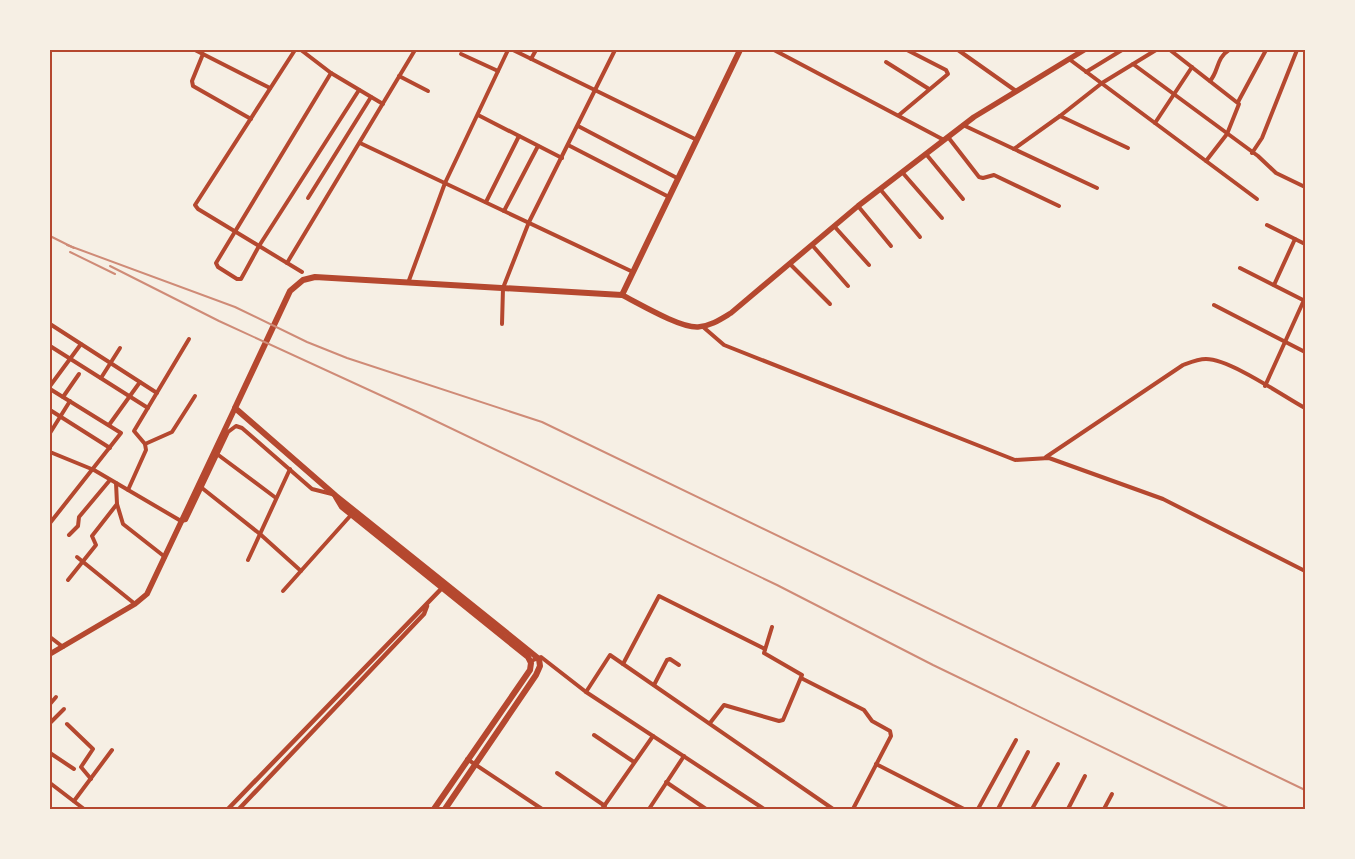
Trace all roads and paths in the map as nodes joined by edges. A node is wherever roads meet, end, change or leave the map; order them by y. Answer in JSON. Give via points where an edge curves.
{"nodes":[{"id":1,"x":196,"y":50,"type":"edge"},
{"id":2,"x":295,"y":50,"type":"edge"},
{"id":3,"x":301,"y":50,"type":"edge"},
{"id":4,"x":415,"y":50,"type":"edge"},
{"id":5,"x":508,"y":50,"type":"edge"},
{"id":6,"x":513,"y":50,"type":"edge"},
{"id":7,"x":536,"y":50,"type":"edge"},
{"id":8,"x":615,"y":50,"type":"edge"},
{"id":9,"x":740,"y":50,"type":"edge"},
{"id":10,"x":774,"y":50,"type":"edge"},
{"id":11,"x":908,"y":50,"type":"edge"},
{"id":12,"x":958,"y":50,"type":"edge"},
{"id":13,"x":1084,"y":50,"type":"edge"},
{"id":14,"x":1122,"y":50,"type":"edge"},
{"id":15,"x":1156,"y":50,"type":"edge"},
{"id":16,"x":1170,"y":50,"type":"edge"},
{"id":17,"x":1229,"y":50,"type":"edge"},
{"id":18,"x":1266,"y":50,"type":"edge"},
{"id":19,"x":1297,"y":50,"type":"edge"},
{"id":20,"x":1077,"y":52,"type":"edge"},
{"id":21,"x":204,"y":54,"type":"junction"},
{"id":22,"x":461,"y":54,"type":"dead end"},
{"id":23,"x":531,"y":59,"type":"junction"},
{"id":24,"x":1069,"y":59,"type":"junction"},
{"id":25,"x":886,"y":62,"type":"dead end"},
{"id":26,"x":1133,"y":64,"type":"junction"},
{"id":27,"x":1192,"y":67,"type":"junction"},
{"id":28,"x":498,"y":71,"type":"junction"},
{"id":29,"x":1086,"y":72,"type":"junction"},
{"id":30,"x":331,"y":73,"type":"junction"},
{"id":31,"x":399,"y":76,"type":"junction"},
{"id":32,"x":1210,"y":81,"type":"junction"},
{"id":33,"x":1102,"y":83,"type":"junction"},
{"id":34,"x":270,"y":88,"type":"junction"},
{"id":35,"x":929,"y":89,"type":"junction"},
{"id":36,"x":359,"y":90,"type":"junction"},
{"id":37,"x":428,"y":91,"type":"dead end"},
{"id":38,"x":1016,"y":91,"type":"junction"},
{"id":39,"x":595,"y":92,"type":"junction"},
{"id":40,"x":1174,"y":95,"type":"junction"},
{"id":41,"x":371,"y":97,"type":"junction"},
{"id":42,"x":1238,"y":102,"type":"junction"},
{"id":43,"x":383,"y":104,"type":"junction"},
{"id":44,"x":478,"y":115,"type":"junction"},
{"id":45,"x":899,"y":115,"type":"junction"},
{"id":46,"x":1060,"y":116,"type":"junction"},
{"id":47,"x":250,"y":119,"type":"junction"},
{"id":48,"x":1155,"y":123,"type":"junction"},
{"id":49,"x":963,"y":125,"type":"junction"},
{"id":50,"x":578,"y":126,"type":"junction"},
{"id":51,"x":1226,"y":134,"type":"junction"},
{"id":52,"x":519,"y":136,"type":"junction"},
{"id":53,"x":946,"y":138,"type":"junction"},
{"id":54,"x":696,"y":140,"type":"junction"},
{"id":55,"x":360,"y":143,"type":"junction"},
{"id":56,"x":568,"y":145,"type":"junction"},
{"id":57,"x":538,"y":146,"type":"junction"},
{"id":58,"x":1128,"y":148,"type":"dead end"},
{"id":59,"x":1014,"y":149,"type":"junction"},
{"id":60,"x":1252,"y":153,"type":"junction"},
{"id":61,"x":926,"y":154,"type":"junction"},
{"id":62,"x":562,"y":158,"type":"junction"},
{"id":63,"x":1206,"y":160,"type":"junction"},
{"id":64,"x":902,"y":172,"type":"junction"},
{"id":65,"x":678,"y":178,"type":"junction"},
{"id":66,"x":445,"y":183,"type":"junction"},
{"id":67,"x":1305,"y":187,"type":"edge"},
{"id":68,"x":1097,"y":188,"type":"dead end"},
{"id":69,"x":880,"y":189,"type":"junction"},
{"id":70,"x":669,"y":197,"type":"junction"},
{"id":71,"x":308,"y":198,"type":"dead end"},
{"id":72,"x":1257,"y":198,"type":"dead end"},
{"id":73,"x":962,"y":199,"type":"dead end"},
{"id":74,"x":486,"y":202,"type":"junction"},
{"id":75,"x":858,"y":206,"type":"junction"},
{"id":76,"x":1059,"y":206,"type":"dead end"},
{"id":77,"x":504,"y":211,"type":"junction"},
{"id":78,"x":942,"y":218,"type":"dead end"},
{"id":79,"x":529,"y":222,"type":"junction"},
{"id":80,"x":1267,"y":225,"type":"dead end"},
{"id":81,"x":834,"y":226,"type":"junction"},
{"id":82,"x":234,"y":232,"type":"junction"},
{"id":83,"x":920,"y":237,"type":"dead end"},
{"id":84,"x":1295,"y":239,"type":"junction"},
{"id":85,"x":1305,"y":244,"type":"edge"},
{"id":86,"x":812,"y":245,"type":"junction"},
{"id":87,"x":259,"y":246,"type":"junction"},
{"id":88,"x":891,"y":246,"type":"dead end"},
{"id":89,"x":287,"y":263,"type":"junction"},
{"id":90,"x":790,"y":264,"type":"junction"},
{"id":91,"x":870,"y":265,"type":"dead end"},
{"id":92,"x":1240,"y":268,"type":"dead end"},
{"id":93,"x":302,"y":272,"type":"dead end"},
{"id":94,"x":633,"y":272,"type":"junction"},
{"id":95,"x":405,"y":282,"type":"junction"},
{"id":96,"x":1274,"y":285,"type":"junction"},
{"id":97,"x":848,"y":286,"type":"dead end"},
{"id":98,"x":503,"y":288,"type":"junction"},
{"id":99,"x":622,"y":295,"type":"junction"},
{"id":100,"x":1304,"y":301,"type":"edge"},
{"id":101,"x":830,"y":304,"type":"dead end"},
{"id":102,"x":1214,"y":305,"type":"dead end"},
{"id":103,"x":50,"y":324,"type":"edge"},
{"id":104,"x":502,"y":324,"type":"dead end"},
{"id":105,"x":702,"y":326,"type":"junction"},
{"id":106,"x":189,"y":339,"type":"dead end"},
{"id":107,"x":1284,"y":342,"type":"junction"},
{"id":108,"x":81,"y":344,"type":"junction"},
{"id":109,"x":50,"y":346,"type":"edge"},
{"id":110,"x":120,"y":348,"type":"dead end"},
{"id":111,"x":1305,"y":352,"type":"edge"},
{"id":112,"x":72,"y":360,"type":"junction"},
{"id":113,"x":111,"y":364,"type":"junction"},
{"id":114,"x":79,"y":374,"type":"dead end"},
{"id":115,"x":101,"y":378,"type":"junction"},
{"id":116,"x":140,"y":382,"type":"junction"},
{"id":117,"x":1265,"y":386,"type":"junction"},
{"id":118,"x":50,"y":387,"type":"edge"},
{"id":119,"x":157,"y":393,"type":"junction"},
{"id":120,"x":194,"y":396,"type":"dead end"},
{"id":121,"x":63,"y":397,"type":"junction"},
{"id":122,"x":130,"y":397,"type":"junction"},
{"id":123,"x":70,"y":401,"type":"junction"},
{"id":124,"x":148,"y":408,"type":"junction"},
{"id":125,"x":235,"y":408,"type":"junction"},
{"id":126,"x":1305,"y":408,"type":"edge"},
{"id":127,"x":50,"y":410,"type":"edge"},
{"id":128,"x":60,"y":417,"type":"junction"},
{"id":129,"x":109,"y":425,"type":"junction"},
{"id":130,"x":134,"y":432,"type":"junction"},
{"id":131,"x":50,"y":433,"type":"edge"},
{"id":132,"x":122,"y":433,"type":"junction"},
{"id":133,"x":145,"y":444,"type":"junction"},
{"id":134,"x":110,"y":448,"type":"junction"},
{"id":135,"x":50,"y":452,"type":"edge"},
{"id":136,"x":217,"y":454,"type":"junction"},
{"id":137,"x":1046,"y":458,"type":"junction"},
{"id":138,"x":94,"y":470,"type":"junction"},
{"id":139,"x":290,"y":470,"type":"junction"},
{"id":140,"x":110,"y":480,"type":"junction"},
{"id":141,"x":116,"y":483,"type":"junction"},
{"id":142,"x":202,"y":488,"type":"junction"},
{"id":143,"x":128,"y":490,"type":"junction"},
{"id":144,"x":334,"y":495,"type":"junction"},
{"id":145,"x":276,"y":498,"type":"junction"},
{"id":146,"x":117,"y":504,"type":"junction"},
{"id":147,"x":351,"y":514,"type":"junction"},
{"id":148,"x":183,"y":519,"type":"junction"},
{"id":149,"x":50,"y":523,"type":"edge"},
{"id":150,"x":260,"y":534,"type":"junction"},
{"id":151,"x":69,"y":535,"type":"dead end"},
{"id":152,"x":77,"y":556,"type":"dead end"},
{"id":153,"x":165,"y":557,"type":"junction"},
{"id":154,"x":248,"y":560,"type":"dead end"},
{"id":155,"x":82,"y":561,"type":"junction"},
{"id":156,"x":1305,"y":570,"type":"edge"},
{"id":157,"x":301,"y":571,"type":"junction"},
{"id":158,"x":68,"y":580,"type":"dead end"},
{"id":159,"x":444,"y":586,"type":"junction"},
{"id":160,"x":283,"y":591,"type":"dead end"},
{"id":161,"x":135,"y":604,"type":"junction"},
{"id":162,"x":427,"y":606,"type":"junction"},
{"id":163,"x":772,"y":627,"type":"dead end"},
{"id":164,"x":50,"y":637,"type":"edge"},
{"id":165,"x":62,"y":648,"type":"junction"},
{"id":166,"x":765,"y":649,"type":"junction"},
{"id":167,"x":50,"y":654,"type":"edge"},
{"id":168,"x":539,"y":658,"type":"junction"},
{"id":169,"x":531,"y":661,"type":"junction"},
{"id":170,"x":623,"y":664,"type":"junction"},
{"id":171,"x":679,"y":664,"type":"dead end"},
{"id":172,"x":363,"y":668,"type":"junction"},
{"id":173,"x":368,"y":673,"type":"junction"},
{"id":174,"x":801,"y":678,"type":"junction"},
{"id":175,"x":654,"y":685,"type":"junction"},
{"id":176,"x":586,"y":692,"type":"junction"},
{"id":177,"x":56,"y":697,"type":"dead end"},
{"id":178,"x":50,"y":704,"type":"edge"},
{"id":179,"x":64,"y":709,"type":"dead end"},
{"id":180,"x":50,"y":723,"type":"edge"},
{"id":181,"x":67,"y":724,"type":"dead end"},
{"id":182,"x":710,"y":724,"type":"junction"},
{"id":183,"x":594,"y":735,"type":"dead end"},
{"id":184,"x":653,"y":736,"type":"junction"},
{"id":185,"x":1016,"y":740,"type":"dead end"},
{"id":186,"x":112,"y":750,"type":"dead end"},
{"id":187,"x":1028,"y":752,"type":"dead end"},
{"id":188,"x":50,"y":753,"type":"edge"},
{"id":189,"x":684,"y":756,"type":"junction"},
{"id":190,"x":467,"y":758,"type":"junction"},
{"id":191,"x":634,"y":762,"type":"junction"},
{"id":192,"x":476,"y":764,"type":"junction"},
{"id":193,"x":876,"y":764,"type":"junction"},
{"id":194,"x":1058,"y":764,"type":"dead end"},
{"id":195,"x":74,"y":768,"type":"dead end"},
{"id":196,"x":557,"y":773,"type":"dead end"},
{"id":197,"x":1085,"y":776,"type":"dead end"},
{"id":198,"x":91,"y":779,"type":"junction"},
{"id":199,"x":666,"y":782,"type":"junction"},
{"id":200,"x":50,"y":783,"type":"edge"},
{"id":201,"x":1112,"y":794,"type":"dead end"},
{"id":202,"x":74,"y":801,"type":"junction"},
{"id":203,"x":234,"y":803,"type":"junction"},
{"id":204,"x":604,"y":807,"type":"edge"},
{"id":205,"x":239,"y":808,"type":"edge"},
{"id":206,"x":84,"y":809,"type":"edge"},
{"id":207,"x":228,"y":809,"type":"edge"},
{"id":208,"x":434,"y":809,"type":"edge"},
{"id":209,"x":445,"y":809,"type":"edge"},
{"id":210,"x":542,"y":809,"type":"edge"},
{"id":211,"x":650,"y":809,"type":"edge"},
{"id":212,"x":706,"y":809,"type":"edge"},
{"id":213,"x":764,"y":809,"type":"edge"},
{"id":214,"x":834,"y":809,"type":"edge"},
{"id":215,"x":852,"y":809,"type":"edge"},
{"id":216,"x":964,"y":809,"type":"edge"},
{"id":217,"x":978,"y":809,"type":"edge"},
{"id":218,"x":998,"y":809,"type":"edge"},
{"id":219,"x":1032,"y":809,"type":"edge"},
{"id":220,"x":1068,"y":809,"type":"edge"},
{"id":221,"x":1104,"y":809,"type":"edge"}],
"edges":[{"from":1,"to":21,"type":"street"},
{"from":2,"to":34,"type":"street"},
{"from":3,"to":30,"type":"street"},
{"from":4,"to":31,"type":"street"},
{"from":5,"to":28,"type":"street"},
{"from":6,"to":23,"type":"street"},
{"from":7,"to":23,"type":"street"},
{"from":8,"to":39,"type":"street"},
{"from":9,"to":54,"type":"highway"},
{"from":10,"to":45,"type":"street"},
{"from":11,"to":35,"type":"street","via":[[946,70],[947,76]]},
{"from":12,"to":38,"type":"street"},
{"from":13,"to":20,"type":"main road"},
{"from":14,"to":29,"type":"street"},
{"from":15,"to":26,"type":"street"},
{"from":16,"to":27,"type":"street"},
{"from":17,"to":32,"type":"street","via":[[1221,56]]},
{"from":18,"to":42,"type":"street"},
{"from":19,"to":60,"type":"street","via":[[1262,138]]},
{"from":20,"to":24,"type":"main road"},
{"from":21,"to":34,"type":"street"},
{"from":21,"to":47,"type":"street","via":[[192,81],[193,86]]},
{"from":22,"to":28,"type":"street"},
{"from":23,"to":39,"type":"street"},
{"from":24,"to":29,"type":"street"},
{"from":24,"to":38,"type":"main road"},
{"from":25,"to":35,"type":"street"},
{"from":26,"to":33,"type":"street"},
{"from":26,"to":40,"type":"street"},
{"from":27,"to":32,"type":"street"},
{"from":27,"to":40,"type":"street"},
{"from":28,"to":44,"type":"street"},
{"from":29,"to":33,"type":"street"},
{"from":30,"to":36,"type":"street"},
{"from":30,"to":82,"type":"street"},
{"from":31,"to":37,"type":"street"},
{"from":31,"to":43,"type":"street"},
{"from":32,"to":42,"type":"street"},
{"from":33,"to":46,"type":"street"},
{"from":33,"to":48,"type":"street"},
{"from":34,"to":47,"type":"street"},
{"from":35,"to":45,"type":"street"},
{"from":36,"to":41,"type":"street"},
{"from":36,"to":87,"type":"street"},
{"from":38,"to":49,"type":"main road"},
{"from":39,"to":50,"type":"street"},
{"from":39,"to":54,"type":"street"},
{"from":40,"to":48,"type":"street"},
{"from":40,"to":51,"type":"street"},
{"from":41,"to":43,"type":"street"},
{"from":41,"to":71,"type":"street"},
{"from":42,"to":51,"type":"street","via":[[1239,109]]},
{"from":43,"to":55,"type":"street"},
{"from":44,"to":52,"type":"street"},
{"from":44,"to":66,"type":"street"},
{"from":45,"to":53,"type":"street"},
{"from":46,"to":58,"type":"street"},
{"from":46,"to":59,"type":"street"},
{"from":47,"to":82,"type":"street","via":[[196,205]]},
{"from":48,"to":63,"type":"street"},
{"from":49,"to":53,"type":"main road"},
{"from":49,"to":59,"type":"street"},
{"from":50,"to":56,"type":"street"},
{"from":50,"to":65,"type":"street"},
{"from":51,"to":60,"type":"street"},
{"from":51,"to":63,"type":"street"},
{"from":52,"to":57,"type":"street"},
{"from":52,"to":74,"type":"street"},
{"from":53,"to":61,"type":"main road"},
{"from":53,"to":76,"type":"street","via":[[979,176],[994,175]]},
{"from":54,"to":65,"type":"highway"},
{"from":55,"to":66,"type":"street"},
{"from":55,"to":89,"type":"street"},
{"from":56,"to":62,"type":"street"},
{"from":56,"to":70,"type":"street"},
{"from":57,"to":62,"type":"street"},
{"from":57,"to":77,"type":"street"},
{"from":59,"to":68,"type":"street"},
{"from":60,"to":67,"type":"street","via":[[1278,174]]},
{"from":61,"to":64,"type":"main road"},
{"from":61,"to":73,"type":"street"},
{"from":62,"to":79,"type":"street"},
{"from":63,"to":72,"type":"street"},
{"from":64,"to":69,"type":"main road"},
{"from":64,"to":78,"type":"street"},
{"from":65,"to":70,"type":"highway"},
{"from":66,"to":74,"type":"street"},
{"from":66,"to":95,"type":"street"},
{"from":69,"to":75,"type":"main road"},
{"from":69,"to":83,"type":"street"},
{"from":70,"to":94,"type":"highway"},
{"from":74,"to":77,"type":"street"},
{"from":75,"to":81,"type":"main road"},
{"from":75,"to":88,"type":"street"},
{"from":77,"to":79,"type":"street"},
{"from":79,"to":94,"type":"street"},
{"from":79,"to":98,"type":"street"},
{"from":80,"to":84,"type":"street"},
{"from":81,"to":86,"type":"main road"},
{"from":81,"to":91,"type":"street"},
{"from":82,"to":87,"type":"street"},
{"from":82,"to":87,"type":"street","via":[[216,263],[237,279],[241,280]]},
{"from":84,"to":85,"type":"street"},
{"from":84,"to":96,"type":"street"},
{"from":86,"to":90,"type":"main road"},
{"from":86,"to":97,"type":"street"},
{"from":87,"to":89,"type":"street"},
{"from":89,"to":93,"type":"street"},
{"from":90,"to":101,"type":"street"},
{"from":90,"to":105,"type":"main road","via":[[731,313]]},
{"from":92,"to":96,"type":"street"},
{"from":94,"to":99,"type":"highway"},
{"from":95,"to":98,"type":"highway"},
{"from":95,"to":125,"type":"highway","via":[[315,277],[296,284]]},
{"from":96,"to":100,"type":"street"},
{"from":98,"to":99,"type":"highway"},
{"from":98,"to":104,"type":"street"},
{"from":99,"to":105,"type":"main road","via":[[670,319]]},
{"from":100,"to":107,"type":"street"},
{"from":102,"to":107,"type":"street"},
{"from":103,"to":108,"type":"street"},
{"from":105,"to":137,"type":"street","via":[[724,345],[1015,460]]},
{"from":106,"to":119,"type":"street"},
{"from":107,"to":111,"type":"street"},
{"from":107,"to":117,"type":"street"},
{"from":108,"to":112,"type":"street"},
{"from":108,"to":113,"type":"street"},
{"from":109,"to":112,"type":"street"},
{"from":110,"to":113,"type":"street"},
{"from":112,"to":115,"type":"street"},
{"from":112,"to":118,"type":"street"},
{"from":113,"to":115,"type":"street"},
{"from":113,"to":116,"type":"street"},
{"from":114,"to":121,"type":"street"},
{"from":115,"to":122,"type":"street"},
{"from":116,"to":119,"type":"street"},
{"from":116,"to":122,"type":"street"},
{"from":117,"to":126,"type":"street"},
{"from":117,"to":137,"type":"street","via":[[1217,361],[1183,365]]},
{"from":118,"to":121,"type":"street"},
{"from":119,"to":124,"type":"street"},
{"from":120,"to":133,"type":"street","via":[[172,432]]},
{"from":121,"to":123,"type":"street"},
{"from":122,"to":124,"type":"street"},
{"from":122,"to":129,"type":"street"},
{"from":123,"to":128,"type":"street"},
{"from":123,"to":129,"type":"street"},
{"from":124,"to":130,"type":"street"},
{"from":125,"to":144,"type":"highway"},
{"from":125,"to":148,"type":"main road"},
{"from":127,"to":128,"type":"street"},
{"from":128,"to":131,"type":"street"},
{"from":128,"to":134,"type":"street"},
{"from":129,"to":132,"type":"street"},
{"from":130,"to":132,"type":"street"},
{"from":130,"to":133,"type":"street"},
{"from":132,"to":134,"type":"street"},
{"from":133,"to":143,"type":"street","via":[[146,450]]},
{"from":134,"to":138,"type":"street"},
{"from":135,"to":138,"type":"street"},
{"from":136,"to":139,"type":"street","via":[[230,428],[239,426]]},
{"from":136,"to":142,"type":"street"},
{"from":136,"to":145,"type":"street"},
{"from":137,"to":156,"type":"street","via":[[1167,500]]},
{"from":138,"to":140,"type":"street"},
{"from":138,"to":149,"type":"street"},
{"from":139,"to":144,"type":"street","via":[[315,491]]},
{"from":139,"to":145,"type":"street"},
{"from":140,"to":141,"type":"street"},
{"from":140,"to":151,"type":"street","via":[[79,517],[78,526]]},
{"from":141,"to":143,"type":"street"},
{"from":141,"to":146,"type":"street"},
{"from":142,"to":148,"type":"street","via":[[186,520]]},
{"from":142,"to":150,"type":"street"},
{"from":143,"to":148,"type":"street"},
{"from":144,"to":147,"type":"highway"},
{"from":144,"to":159,"type":"highway"},
{"from":145,"to":150,"type":"street"},
{"from":146,"to":153,"type":"street","via":[[125,527]]},
{"from":146,"to":155,"type":"street","via":[[92,536],[96,545]]},
{"from":147,"to":157,"type":"street"},
{"from":147,"to":159,"type":"highway"},
{"from":148,"to":153,"type":"main road"},
{"from":150,"to":154,"type":"street"},
{"from":150,"to":157,"type":"street"},
{"from":152,"to":155,"type":"street"},
{"from":153,"to":161,"type":"main road","via":[[147,594]]},
{"from":155,"to":158,"type":"street"},
{"from":155,"to":161,"type":"street"},
{"from":157,"to":160,"type":"street"},
{"from":159,"to":162,"type":"street"},
{"from":159,"to":168,"type":"highway"},
{"from":159,"to":169,"type":"highway"},
{"from":161,"to":165,"type":"main road"},
{"from":162,"to":172,"type":"street","via":[[419,610]]},
{"from":162,"to":173,"type":"street","via":[[424,614]]},
{"from":163,"to":166,"type":"street"},
{"from":164,"to":165,"type":"street"},
{"from":165,"to":167,"type":"main road"},
{"from":166,"to":170,"type":"street","via":[[659,596]]},
{"from":166,"to":174,"type":"street","via":[[765,654],[801,673]]},
{"from":168,"to":169,"type":"street"},
{"from":168,"to":176,"type":"street"},
{"from":168,"to":192,"type":"highway","via":[[536,676]]},
{"from":169,"to":190,"type":"highway","via":[[530,670]]},
{"from":170,"to":175,"type":"street"},
{"from":170,"to":176,"type":"street","via":[[610,655]]},
{"from":171,"to":175,"type":"street","via":[[667,660]]},
{"from":172,"to":173,"type":"street"},
{"from":172,"to":203,"type":"street"},
{"from":173,"to":205,"type":"street"},
{"from":174,"to":182,"type":"street","via":[[782,721],[724,705]]},
{"from":174,"to":193,"type":"street","via":[[864,710],[872,721],[890,731],[891,736]]},
{"from":175,"to":182,"type":"street"},
{"from":176,"to":184,"type":"street"},
{"from":177,"to":178,"type":"street"},
{"from":179,"to":180,"type":"street"},
{"from":181,"to":198,"type":"street","via":[[93,749],[81,767]]},
{"from":182,"to":214,"type":"street"},
{"from":183,"to":191,"type":"street"},
{"from":184,"to":189,"type":"street"},
{"from":184,"to":191,"type":"street"},
{"from":185,"to":217,"type":"street"},
{"from":186,"to":198,"type":"street"},
{"from":187,"to":218,"type":"street"},
{"from":188,"to":195,"type":"street"},
{"from":189,"to":199,"type":"street"},
{"from":189,"to":213,"type":"street"},
{"from":190,"to":192,"type":"street"},
{"from":190,"to":208,"type":"highway"},
{"from":191,"to":204,"type":"street"},
{"from":192,"to":209,"type":"highway"},
{"from":192,"to":210,"type":"street"},
{"from":193,"to":215,"type":"street"},
{"from":193,"to":216,"type":"street"},
{"from":194,"to":219,"type":"street"},
{"from":196,"to":204,"type":"street"},
{"from":197,"to":220,"type":"street"},
{"from":198,"to":202,"type":"street"},
{"from":199,"to":211,"type":"street"},
{"from":199,"to":212,"type":"street"},
{"from":200,"to":202,"type":"street"},
{"from":201,"to":221,"type":"street"},
{"from":202,"to":206,"type":"street"},
{"from":203,"to":205,"type":"street"},
{"from":203,"to":207,"type":"street"}]}
